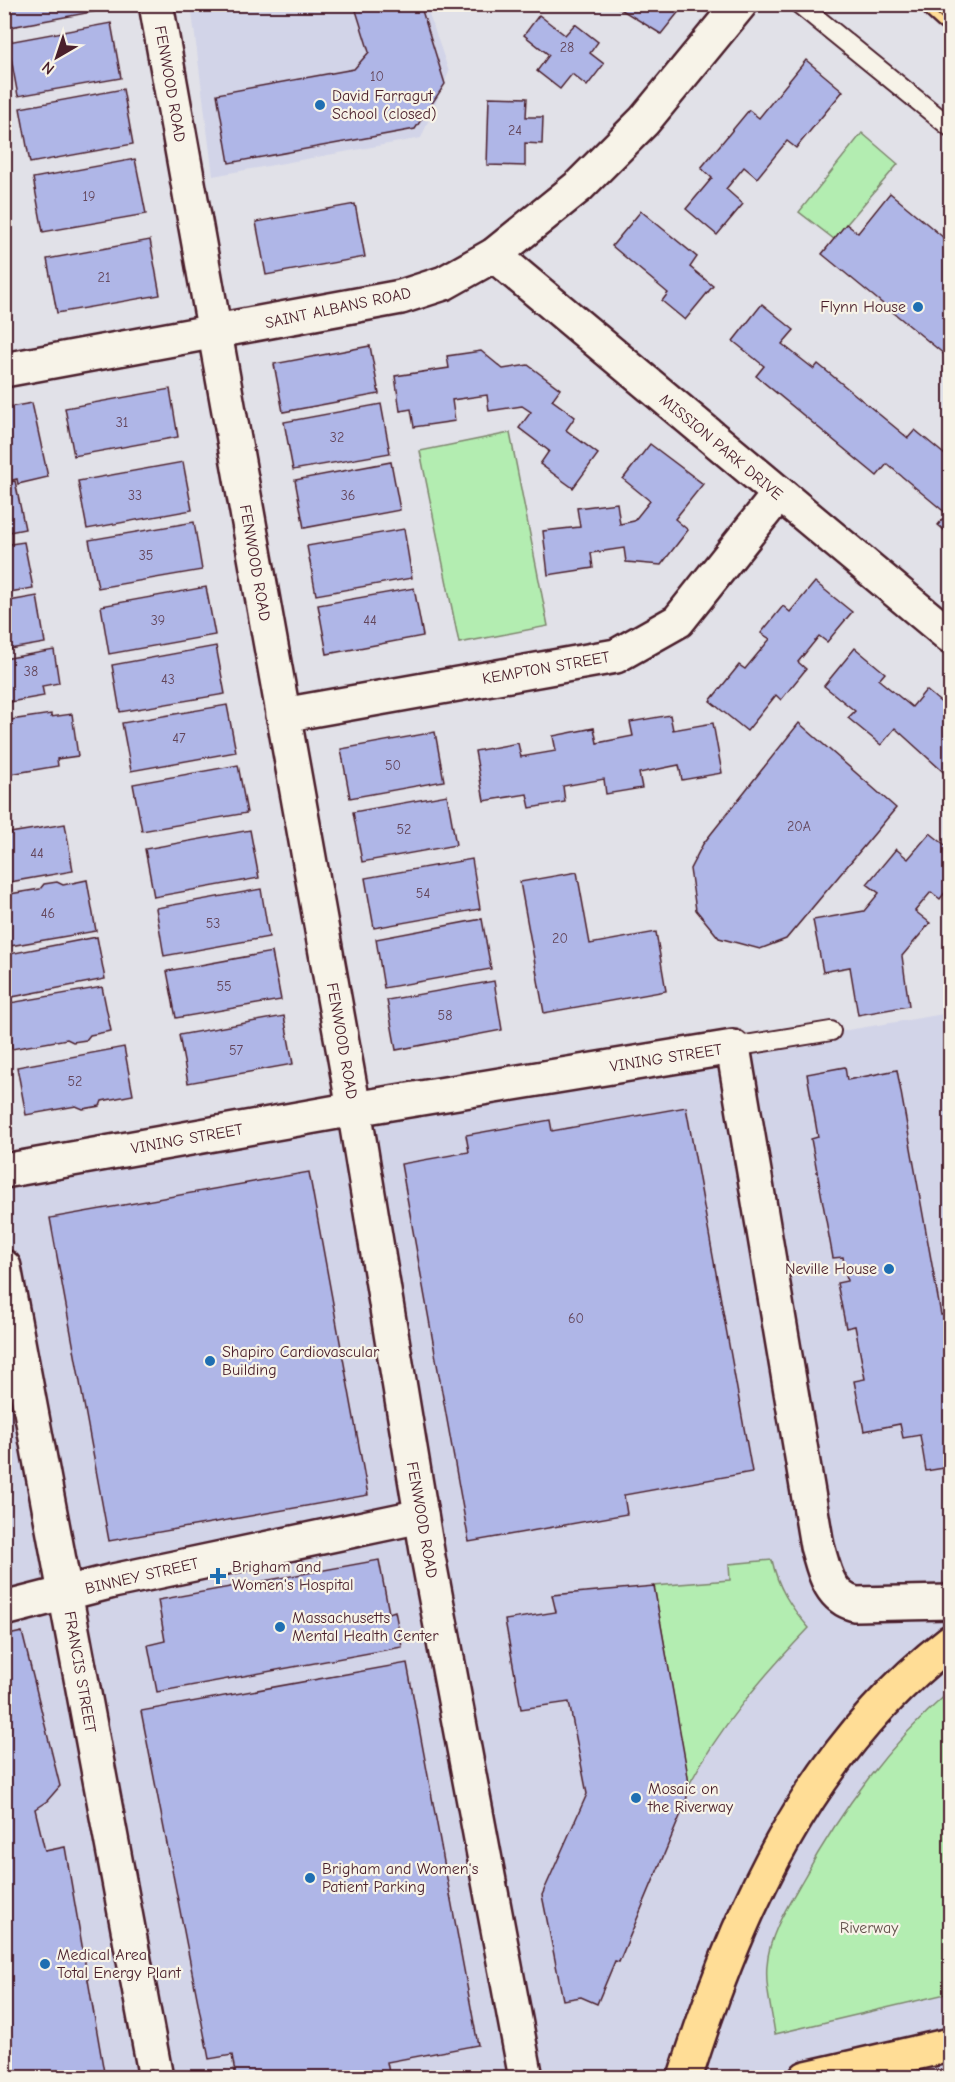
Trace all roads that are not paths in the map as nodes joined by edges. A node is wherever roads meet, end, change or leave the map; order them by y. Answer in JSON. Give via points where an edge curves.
{"nodes":[{"id":1,"x":156,"y":4,"type":"edge"},
{"id":2,"x":740,"y":4,"type":"edge"},
{"id":3,"x":799,"y":4,"type":"edge"},
{"id":4,"x":939,"y":4,"type":"edge"},
{"id":5,"x":951,"y":14,"type":"edge"},
{"id":6,"x":951,"y":128,"type":"edge"},
{"id":7,"x":494,"y":255,"type":"junction"},
{"id":8,"x":213,"y":334,"type":"junction"},
{"id":9,"x":4,"y":370,"type":"edge"},
{"id":10,"x":778,"y":495,"type":"junction"},
{"id":11,"x":951,"y":636,"type":"edge"},
{"id":12,"x":283,"y":715,"type":"junction"},
{"id":13,"x":831,"y":1031,"type":"dead end"},
{"id":14,"x":733,"y":1047,"type":"junction"},
{"id":15,"x":354,"y":1109,"type":"junction"},
{"id":16,"x":4,"y":1171,"type":"edge"},
{"id":17,"x":4,"y":1267,"type":"edge"},
{"id":18,"x":421,"y":1516,"type":"junction"},
{"id":19,"x":66,"y":1595,"type":"junction"},
{"id":20,"x":951,"y":1602,"type":"edge"},
{"id":21,"x":4,"y":1609,"type":"edge"},
{"id":22,"x":951,"y":1642,"type":"edge"},
{"id":23,"x":951,"y":2045,"type":"edge"},
{"id":24,"x":156,"y":2078,"type":"edge"},
{"id":25,"x":526,"y":2078,"type":"edge"},
{"id":26,"x":685,"y":2078,"type":"edge"},
{"id":27,"x":806,"y":2078,"type":"edge"}],
"edges":[{"from":1,"to":8,"type":"street","name":"FENWOOD ROAD"},
{"from":2,"to":7,"type":"street","name":"SAINT ALBANS ROAD","via":[[624,143],[579,187]]},
{"from":3,"to":6,"type":"lane"},
{"from":4,"to":5,"type":"main road"},
{"from":7,"to":8,"type":"street","name":"SAINT ALBANS ROAD","via":[[444,283],[401,297]]},
{"from":7,"to":10,"type":"street","name":"MISSION PARK DRIVE"},
{"from":8,"to":9,"type":"street","name":"SAINT ALBANS ROAD"},
{"from":8,"to":12,"type":"street","name":"FENWOOD ROAD"},
{"from":10,"to":11,"type":"street","name":"MISSION PARK DRIVE"},
{"from":10,"to":12,"type":"street","name":"KEMPTON STREET","via":[[678,621],[616,656]]},
{"from":12,"to":15,"type":"street","name":"FENWOOD ROAD"},
{"from":13,"to":14,"type":"lane"},
{"from":14,"to":15,"type":"street","name":"VINING STREET"},
{"from":14,"to":20,"type":"street","name":"VINING STREET","via":[[817,1546],[829,1585],[846,1602],[862,1605]]},
{"from":15,"to":16,"type":"street","name":"VINING STREET"},
{"from":15,"to":18,"type":"street","name":"FENWOOD ROAD"},
{"from":17,"to":19,"type":"street","name":"FRANCIS STREET"},
{"from":18,"to":19,"type":"street","name":"BINNEY STREET","via":[[113,1581]]},
{"from":18,"to":25,"type":"street","name":"FENWOOD ROAD"},
{"from":19,"to":21,"type":"street","name":"BINNEY STREET"},
{"from":19,"to":24,"type":"street","name":"FRANCIS STREET"},
{"from":22,"to":26,"type":"main road","via":[[909,1677],[864,1724],[808,1796],[780,1842],[728,1951]]},
{"from":23,"to":27,"type":"main road"}]}
